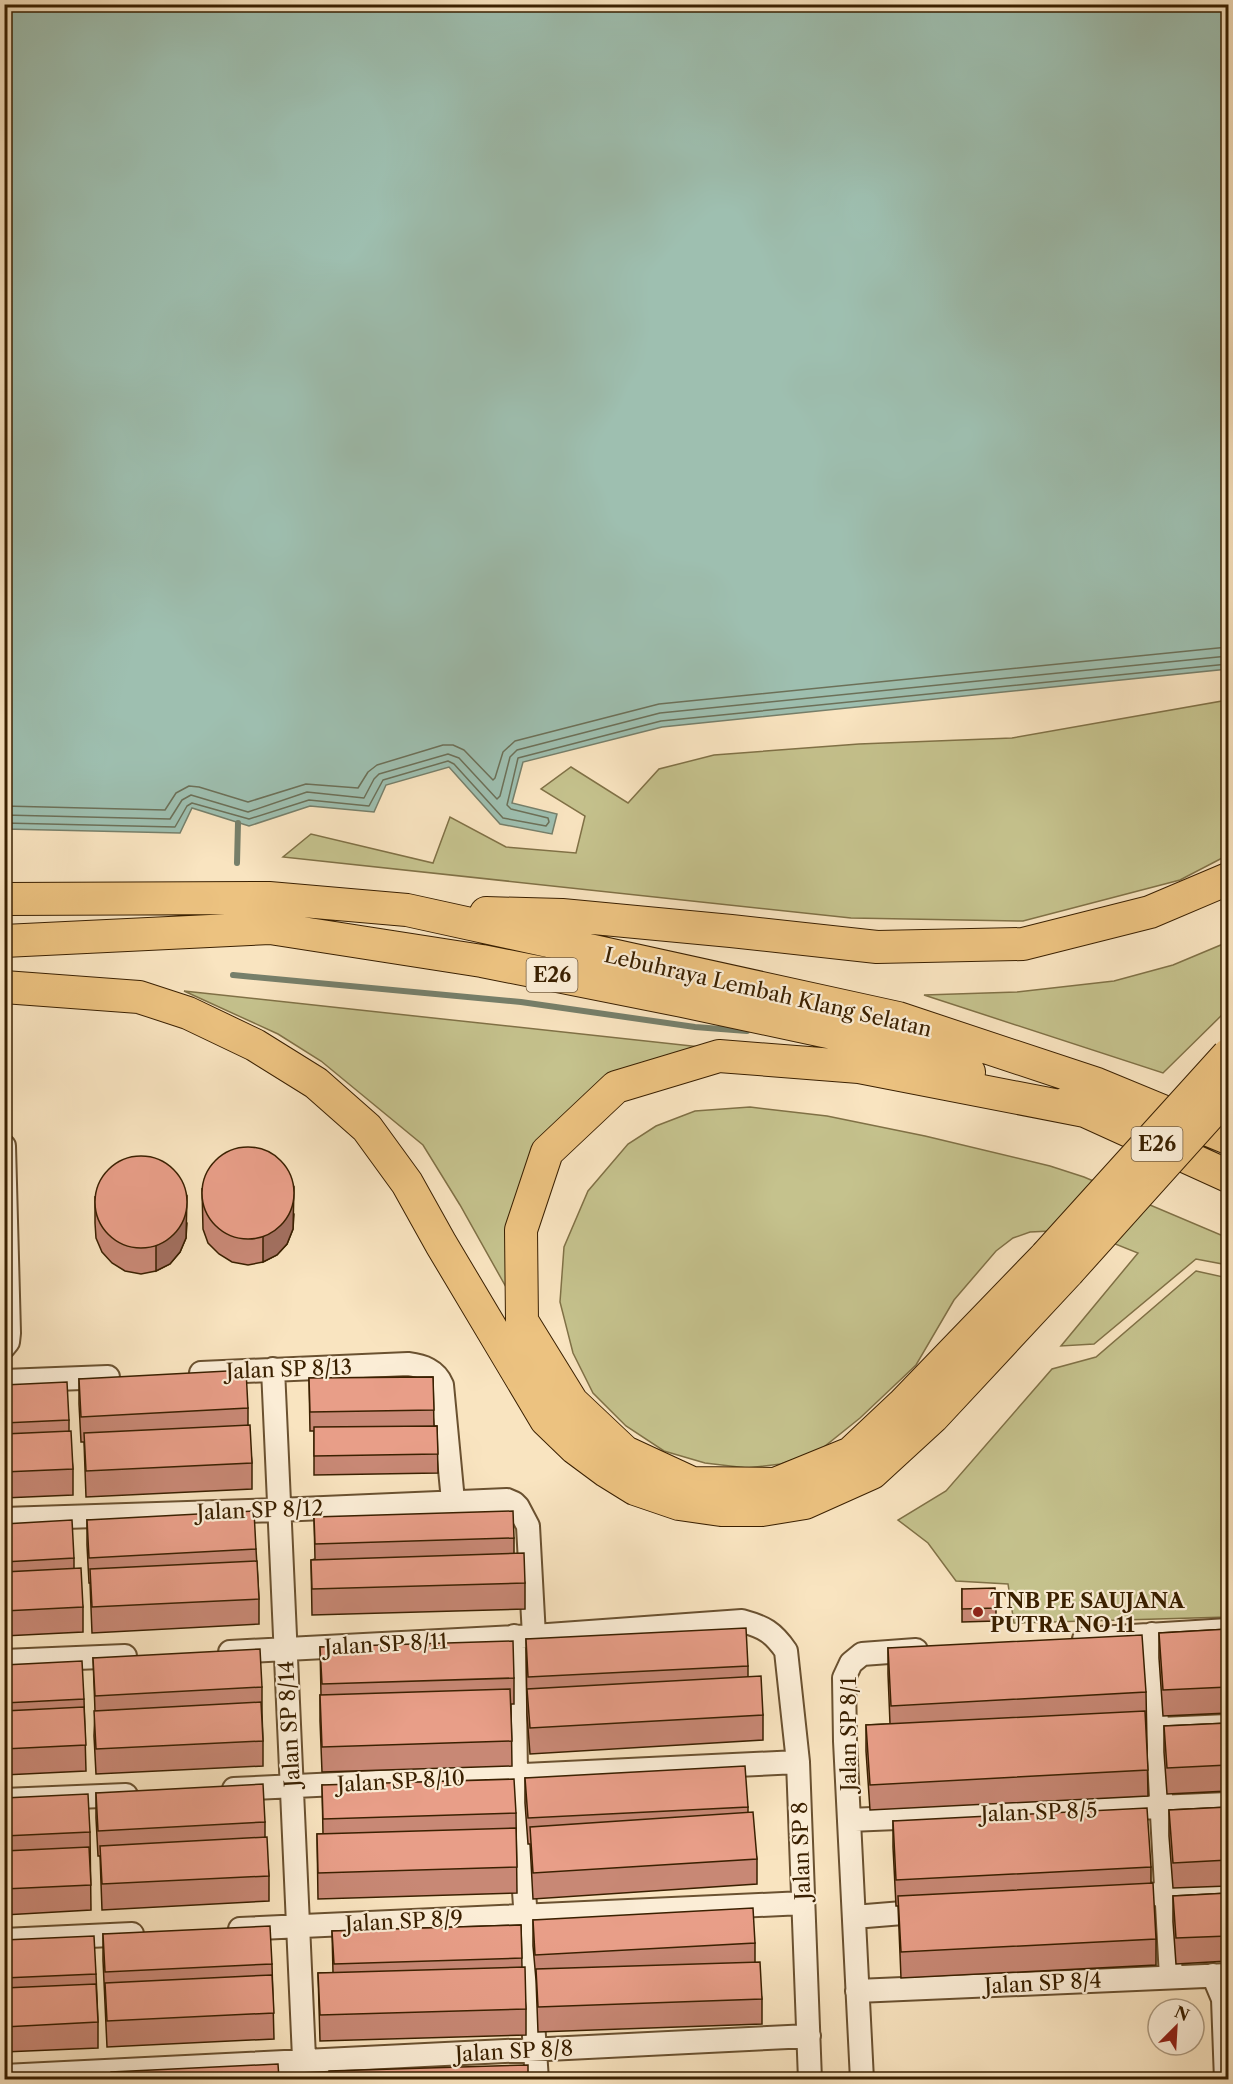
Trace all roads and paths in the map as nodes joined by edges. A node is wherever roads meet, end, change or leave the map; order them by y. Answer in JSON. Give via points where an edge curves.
{"nodes":[{"id":1,"x":1228,"y":879,"type":"edge"},
{"id":2,"x":4,"y":900,"type":"edge"},
{"id":3,"x":407,"y":910,"type":"junction"},
{"id":4,"x":4,"y":941,"type":"edge"},
{"id":5,"x":4,"y":987,"type":"edge"},
{"id":6,"x":1228,"y":1054,"type":"edge"},
{"id":7,"x":1228,"y":1094,"type":"edge"},
{"id":8,"x":1084,"y":1111,"type":"junction"},
{"id":9,"x":1228,"y":1138,"type":"edge"},
{"id":10,"x":4,"y":1146,"type":"edge"},
{"id":11,"x":1228,"y":1176,"type":"edge"},
{"id":12,"x":1057,"y":1264,"type":"junction"},
{"id":13,"x":6,"y":1344,"type":"edge"},
{"id":14,"x":273,"y":1369,"type":"junction"},
{"id":15,"x":182,"y":1374,"type":"edge"},
{"id":16,"x":125,"y":1376,"type":"edge"},
{"id":17,"x":4,"y":1381,"type":"edge"},
{"id":18,"x":453,"y":1501,"type":"junction"},
{"id":19,"x":278,"y":1510,"type":"junction"},
{"id":20,"x":4,"y":1519,"type":"edge"},
{"id":21,"x":767,"y":1629,"type":"joint"},
{"id":22,"x":1228,"y":1630,"type":"edge"},
{"id":23,"x":1152,"y":1634,"type":"junction"},
{"id":24,"x":524,"y":1636,"type":"junction"},
{"id":25,"x":1059,"y":1641,"type":"edge"},
{"id":26,"x":932,"y":1649,"type":"edge"},
{"id":27,"x":285,"y":1650,"type":"junction"},
{"id":28,"x":213,"y":1653,"type":"edge"},
{"id":29,"x":142,"y":1656,"type":"edge"},
{"id":30,"x":4,"y":1661,"type":"edge"},
{"id":31,"x":1228,"y":1726,"type":"edge"},
{"id":32,"x":1158,"y":1729,"type":"junction"},
{"id":33,"x":1100,"y":1732,"type":"edge"},
{"id":34,"x":868,"y":1741,"type":"edge"},
{"id":35,"x":845,"y":1742,"type":"junction"},
{"id":36,"x":798,"y":1762,"type":"junction"},
{"id":37,"x":516,"y":1775,"type":"junction"},
{"id":38,"x":292,"y":1786,"type":"junction"},
{"id":39,"x":209,"y":1790,"type":"edge"},
{"id":40,"x":150,"y":1793,"type":"edge"},
{"id":41,"x":4,"y":1800,"type":"edge"},
{"id":42,"x":1228,"y":1804,"type":"edge"},
{"id":43,"x":1162,"y":1807,"type":"junction"},
{"id":44,"x":849,"y":1820,"type":"junction"},
{"id":45,"x":1228,"y":1890,"type":"edge"},
{"id":46,"x":1167,"y":1893,"type":"junction"},
{"id":47,"x":1109,"y":1898,"type":"edge"},
{"id":48,"x":803,"y":1903,"type":"junction"},
{"id":49,"x":947,"y":1910,"type":"edge"},
{"id":50,"x":525,"y":1916,"type":"junction"},
{"id":51,"x":854,"y":1917,"type":"junction"},
{"id":52,"x":298,"y":1926,"type":"junction"},
{"id":53,"x":219,"y":1930,"type":"edge"},
{"id":54,"x":151,"y":1933,"type":"edge"},
{"id":55,"x":4,"y":1940,"type":"edge"},
{"id":56,"x":1221,"y":1975,"type":"edge"},
{"id":57,"x":1171,"y":1977,"type":"junction"},
{"id":58,"x":857,"y":1991,"type":"junction"},
{"id":59,"x":809,"y":2036,"type":"junction"},
{"id":60,"x":535,"y":2049,"type":"junction"},
{"id":61,"x":305,"y":2070,"type":"edge"},
{"id":62,"x":1227,"y":2070,"type":"edge"},
{"id":63,"x":4,"y":2076,"type":"edge"},
{"id":64,"x":537,"y":2079,"type":"edge"},
{"id":65,"x":810,"y":2079,"type":"edge"},
{"id":66,"x":862,"y":2079,"type":"edge"}],
"edges":[{"from":1,"to":3,"type":"highway","via":[[1150,912],[1023,944],[877,947],[562,915]]},
{"from":2,"to":3,"type":"highway","name":"Lebuhraya Lembah Klang Selatan","number":"E26","via":[[269,898]]},
{"from":3,"to":9,"type":"highway","name":"Lebuhraya Lembah Klang Selatan","number":"E26","via":[[898,1018],[1097,1084]]},
{"from":4,"to":8,"type":"highway","name":"Lebuhraya Lembah Klang Selatan","number":"E26","via":[[270,928],[482,961],[889,1044]]},
{"from":5,"to":12,"type":"highway","via":[[139,998],[188,1013],[255,1045],[316,1083],[367,1128],[407,1183],[546,1420],[606,1471],[635,1489],[679,1504],[721,1510],[805,1503],[872,1473],[933,1417]]},
{"from":6,"to":12,"type":"highway","bridge":true},
{"from":7,"to":12,"type":"highway","bridge":true},
{"from":8,"to":11,"type":"highway","name":"Lebuhraya Lembah Klang Selatan","number":"E26"},
{"from":8,"to":12,"type":"highway","via":[[859,1067],[719,1056],[616,1087],[547,1152],[521,1230],[522,1321],[572,1402],[625,1452],[692,1483],[775,1484],[852,1453]]},
{"from":10,"to":13,"type":"street","via":[[9,1333]]},
{"from":14,"to":15,"type":"street","name":"Jalan SP 8/13"},
{"from":14,"to":18,"type":"street","name":"Jalan SP 8/13","via":[[408,1364],[429,1369],[442,1385]]},
{"from":14,"to":19,"type":"street","name":"Jalan SP 8/14"},
{"from":16,"to":17,"type":"street"},
{"from":18,"to":19,"type":"street","name":"Jalan SP 8/12"},
{"from":18,"to":24,"type":"street","name":"Jalan SP 8/12","via":[[498,1499],[514,1503],[528,1526]]},
{"from":19,"to":20,"type":"street","name":"Jalan SP 8/12"},
{"from":19,"to":27,"type":"street","name":"Jalan SP 8/14"},
{"from":21,"to":24,"type":"street","name":"Jalan SP 8/11","via":[[742,1622]]},
{"from":21,"to":36,"type":"street","name":"Jalan SP 8","via":[[786,1651]]},
{"from":22,"to":23,"type":"street"},
{"from":23,"to":25,"type":"street"},
{"from":23,"to":32,"type":"street"},
{"from":24,"to":27,"type":"street","name":"Jalan SP 8/11"},
{"from":24,"to":37,"type":"street"},
{"from":26,"to":35,"type":"street","name":"Jalan SP 8/1","via":[[862,1654],[855,1658],[844,1678]]},
{"from":27,"to":28,"type":"street","name":"Jalan SP 8/11"},
{"from":27,"to":38,"type":"street","name":"Jalan SP 8/14"},
{"from":29,"to":30,"type":"street"},
{"from":31,"to":32,"type":"street"},
{"from":32,"to":33,"type":"street"},
{"from":32,"to":43,"type":"street"},
{"from":34,"to":35,"type":"street"},
{"from":35,"to":44,"type":"street","name":"Jalan SP 8/1"},
{"from":36,"to":37,"type":"street","name":"Jalan SP 8/10"},
{"from":36,"to":48,"type":"street","name":"Jalan SP 8"},
{"from":37,"to":38,"type":"street","name":"Jalan SP 8/10"},
{"from":37,"to":50,"type":"street"},
{"from":38,"to":39,"type":"street","name":"Jalan SP 8/10"},
{"from":38,"to":52,"type":"street","name":"Jalan SP 8/14"},
{"from":40,"to":41,"type":"street"},
{"from":42,"to":43,"type":"street","name":"Jalan SP 8/5"},
{"from":43,"to":44,"type":"street","name":"Jalan SP 8/5"},
{"from":43,"to":46,"type":"street"},
{"from":44,"to":51,"type":"street","name":"Jalan SP 8/1"},
{"from":45,"to":46,"type":"street"},
{"from":46,"to":47,"type":"street"},
{"from":46,"to":57,"type":"street"},
{"from":48,"to":50,"type":"street","name":"Jalan SP 8/9"},
{"from":48,"to":59,"type":"street","name":"Jalan SP 8"},
{"from":49,"to":51,"type":"street"},
{"from":50,"to":52,"type":"street","name":"Jalan SP 8/9"},
{"from":50,"to":60,"type":"street"},
{"from":51,"to":58,"type":"street","name":"Jalan SP 8/1"},
{"from":52,"to":53,"type":"street","name":"Jalan SP 8/9"},
{"from":52,"to":61,"type":"street","name":"Jalan SP 8/14"},
{"from":54,"to":55,"type":"street"},
{"from":56,"to":57,"type":"street","name":"Jalan SP 8/4"},
{"from":56,"to":62,"type":"street"},
{"from":57,"to":58,"type":"street","name":"Jalan SP 8/4"},
{"from":58,"to":66,"type":"street","name":"Jalan SP 8/1"},
{"from":59,"to":60,"type":"street","name":"Jalan SP 8/8"},
{"from":59,"to":65,"type":"street","name":"Jalan SP 8"},
{"from":60,"to":61,"type":"street","name":"Jalan SP 8/8"},
{"from":60,"to":64,"type":"street"},
{"from":61,"to":63,"type":"street","name":"Jalan SP 8/8"}]}
